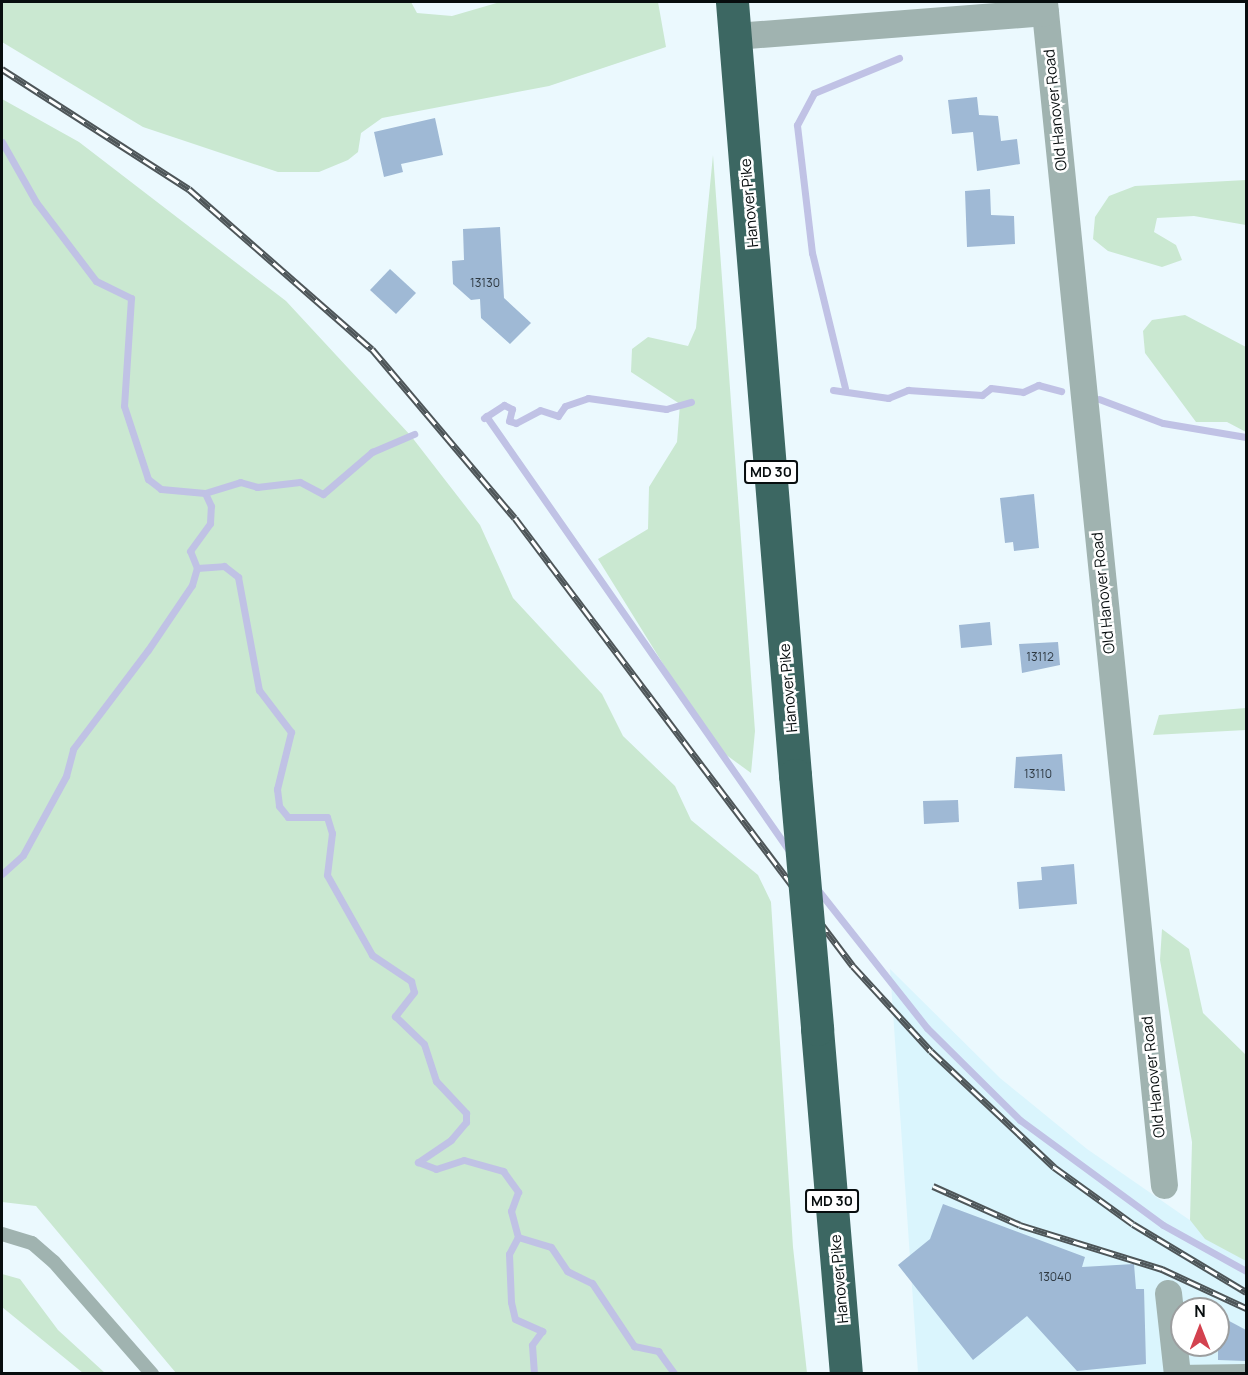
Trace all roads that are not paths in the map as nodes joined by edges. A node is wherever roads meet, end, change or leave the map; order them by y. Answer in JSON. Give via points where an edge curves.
{"nodes":[{"id":1,"x":732,"y":2,"type":"edge"},
{"id":2,"x":1044,"y":7,"type":"edge"},
{"id":3,"x":735,"y":36,"type":"junction"},
{"id":4,"x":1164,"y":1185,"type":"dead end"},
{"id":5,"x":2,"y":1234,"type":"edge"},
{"id":6,"x":1168,"y":1293,"type":"dead end"},
{"id":7,"x":1246,"y":1371,"type":"edge"},
{"id":8,"x":1177,"y":1373,"type":"edge"},
{"id":9,"x":152,"y":1374,"type":"edge"},
{"id":10,"x":846,"y":1374,"type":"edge"}],
"edges":[{"from":1,"to":3,"type":"highway","name":"Hanover Pike","number":"MD 30"},
{"from":2,"to":3,"type":"street"},
{"from":2,"to":4,"type":"street","name":"Old Hanover Road"},
{"from":3,"to":10,"type":"highway","name":"Hanover Pike","number":"MD 30","bridge":true},
{"from":5,"to":9,"type":"lane","via":[[32,1243],[54,1262]]},
{"from":6,"to":8,"type":"street"},
{"from":7,"to":8,"type":"lane"}]}
